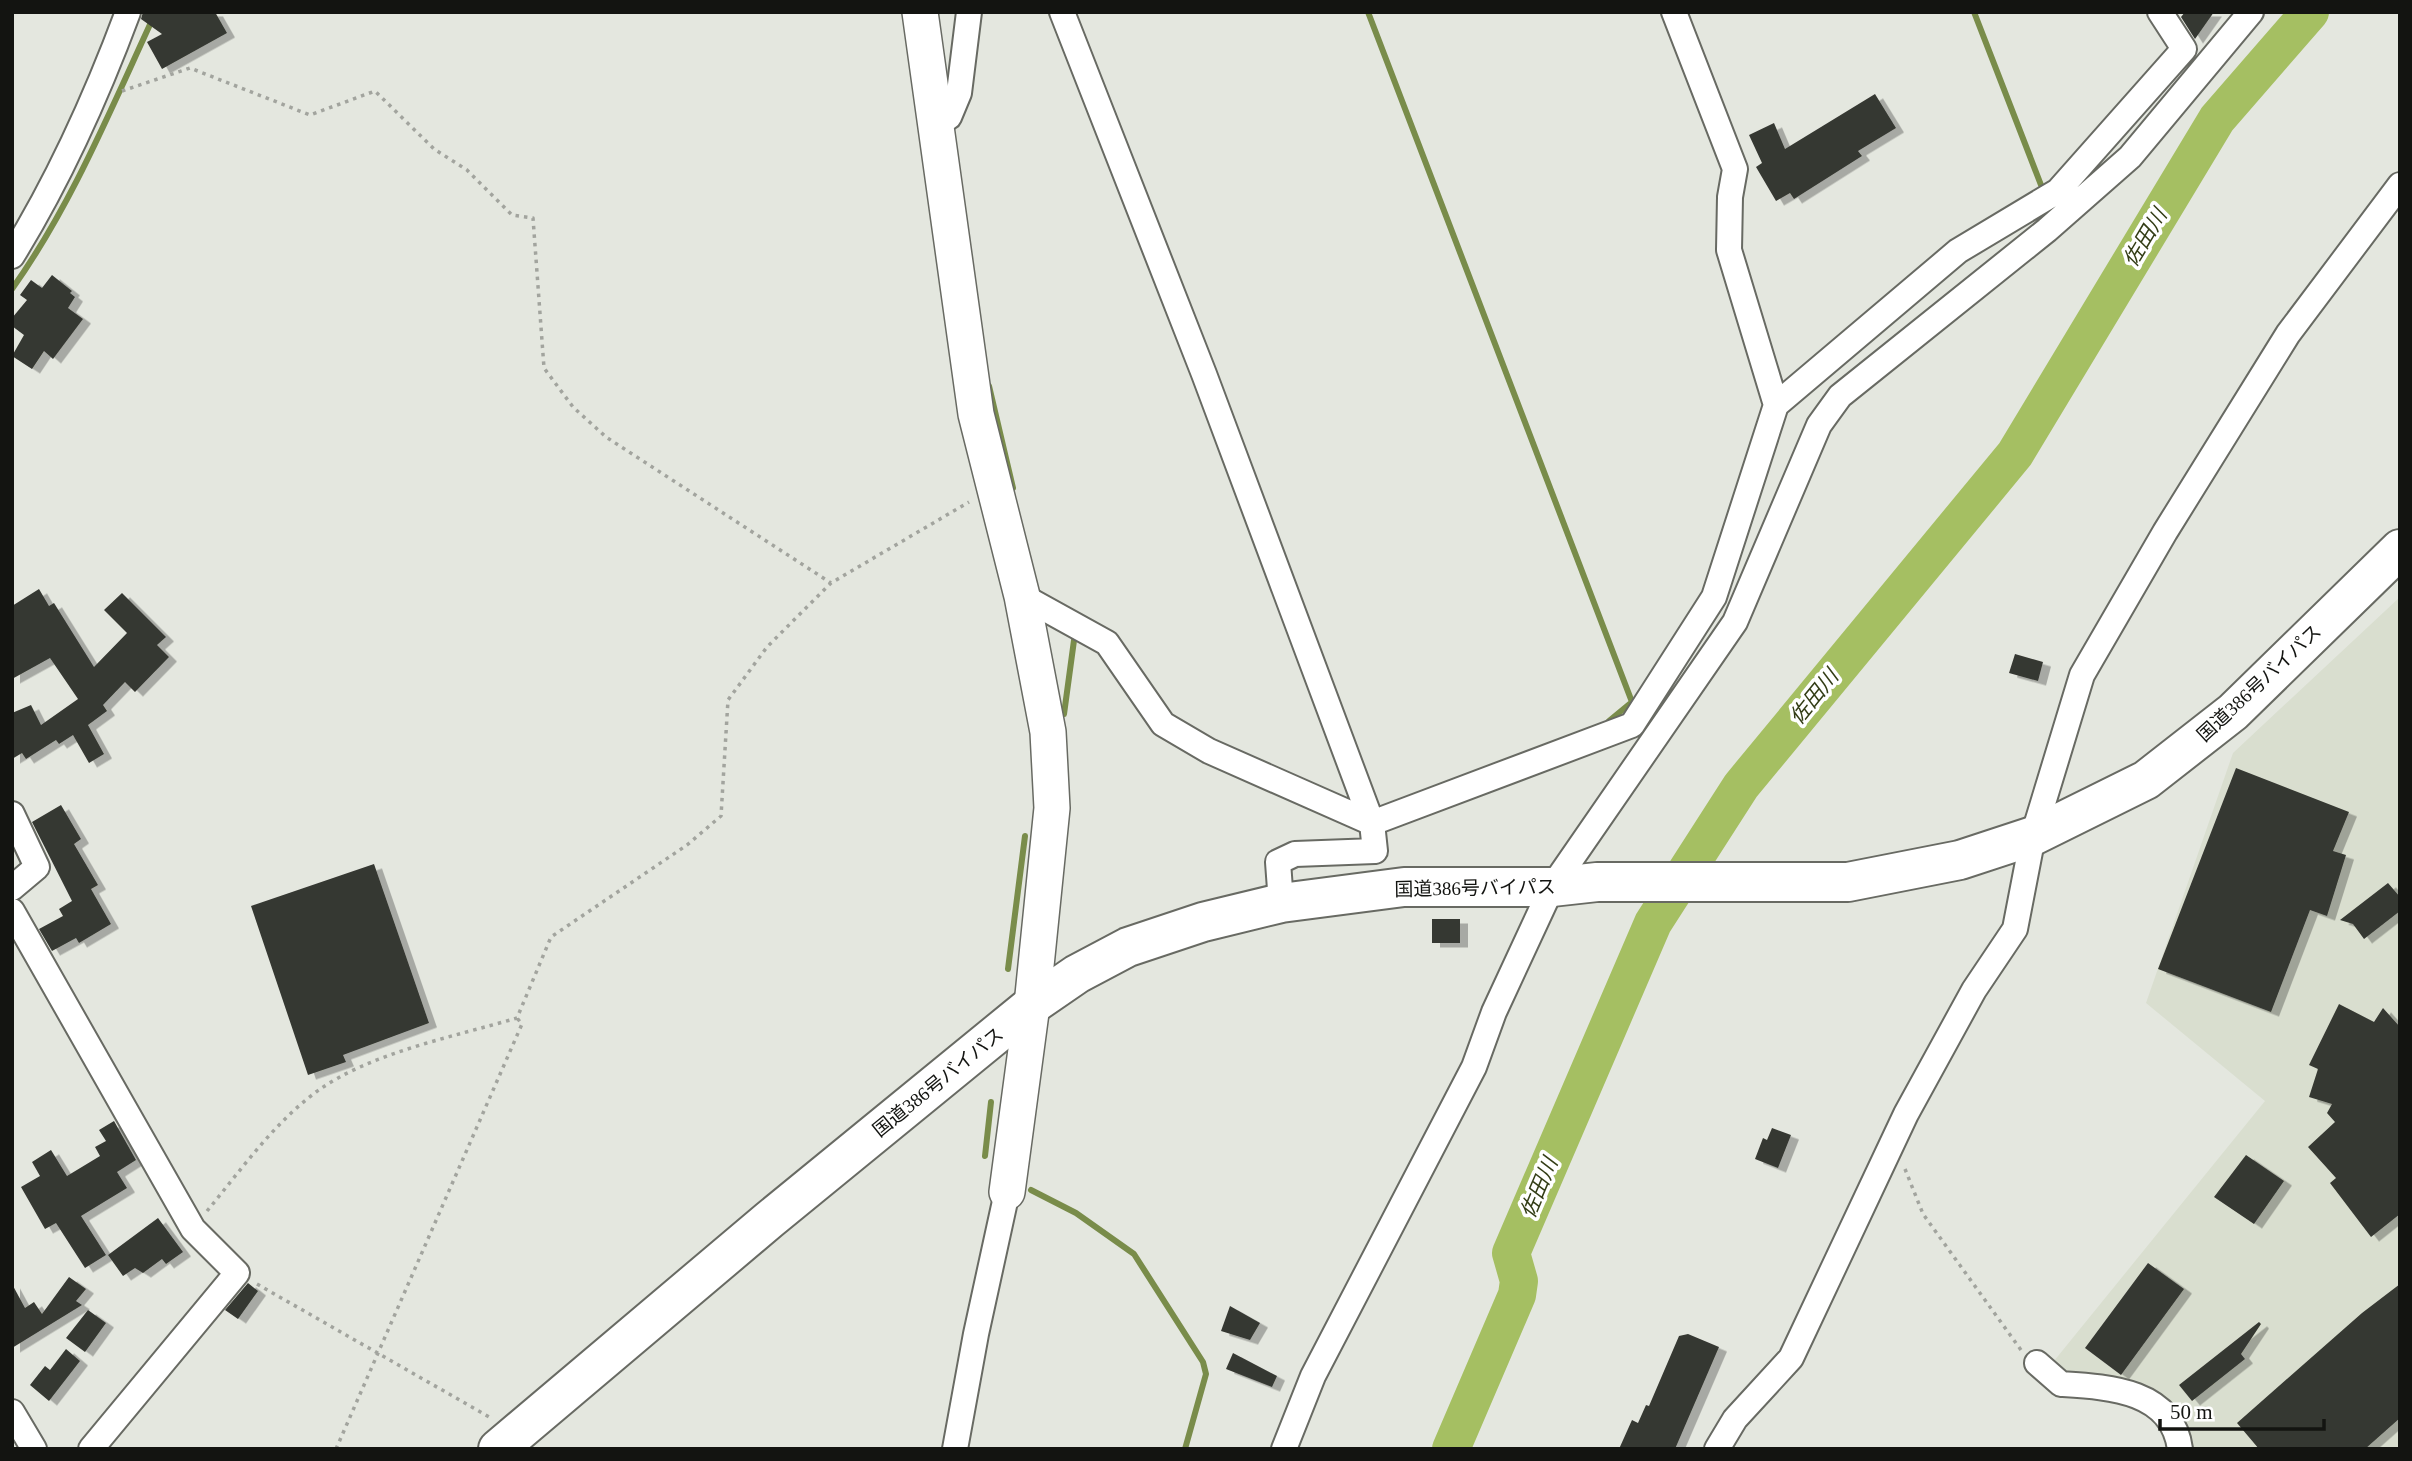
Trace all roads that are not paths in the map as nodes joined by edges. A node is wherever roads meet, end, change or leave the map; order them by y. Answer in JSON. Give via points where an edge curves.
{"nodes":[{"id":1,"x":128,"y":12,"type":"edge"},
{"id":2,"x":920,"y":12,"type":"edge"},
{"id":3,"x":969,"y":12,"type":"edge"},
{"id":4,"x":1062,"y":12,"type":"edge"},
{"id":5,"x":1674,"y":12,"type":"edge"},
{"id":6,"x":2160,"y":12,"type":"edge"},
{"id":7,"x":2251,"y":12,"type":"edge"},
{"id":8,"x":934,"y":125,"type":"junction"},
{"id":9,"x":2400,"y":185,"type":"edge"},
{"id":10,"x":12,"y":256,"type":"edge"},
{"id":11,"x":1776,"y":405,"type":"junction"},
{"id":12,"x":2400,"y":549,"type":"edge"},
{"id":13,"x":1022,"y":596,"type":"junction"},
{"id":14,"x":12,"y":814,"type":"edge"},
{"id":15,"x":1372,"y":823,"type":"junction"},
{"id":16,"x":2033,"y":836,"type":"junction"},
{"id":17,"x":1552,"y":887,"type":"junction"},
{"id":18,"x":12,"y":888,"type":"edge"},
{"id":19,"x":1281,"y":903,"type":"junction"},
{"id":20,"x":12,"y":911,"type":"edge"},
{"id":21,"x":1032,"y":1005,"type":"junction"},
{"id":22,"x":1007,"y":1192,"type":"joint"},
{"id":23,"x":2038,"y":1363,"type":"road end"},
{"id":24,"x":12,"y":1412,"type":"edge"},
{"id":25,"x":507,"y":1441,"type":"edge"},
{"id":26,"x":34,"y":1449,"type":"edge"},
{"id":27,"x":91,"y":1449,"type":"edge"},
{"id":28,"x":955,"y":1449,"type":"edge"},
{"id":29,"x":1284,"y":1449,"type":"edge"},
{"id":30,"x":1717,"y":1449,"type":"edge"},
{"id":31,"x":2180,"y":1449,"type":"edge"}],
"edges":[{"from":1,"to":10,"type":"street","via":[[78,138]]},
{"from":2,"to":8,"type":"street"},
{"from":3,"to":8,"type":"street","via":[[959,93],[949,117]]},
{"from":4,"to":15,"type":"street"},
{"from":5,"to":11,"type":"street","via":[[1735,169],[1729,250]]},
{"from":6,"to":11,"type":"street","via":[[2184,49],[2058,191],[1958,251]]},
{"from":7,"to":17,"type":"street","via":[[2130,157],[2047,230],[1840,396],[1819,425],[1735,622]]},
{"from":8,"to":13,"type":"street","via":[[976,414]]},
{"from":9,"to":16,"type":"street","via":[[2288,334],[2082,675]]},
{"from":11,"to":15,"type":"street","via":[[1714,597],[1632,725]]},
{"from":12,"to":16,"type":"highway","name":"国道386号バイパス","via":[[2233,712],[2146,780]]},
{"from":13,"to":15,"type":"street","via":[[1107,643],[1163,724],[1209,751]]},
{"from":13,"to":21,"type":"street","via":[[1048,732],[1052,808]]},
{"from":14,"to":18,"type":"street","via":[[37,867]]},
{"from":15,"to":19,"type":"street","via":[[1375,851],[1295,854],[1278,862]]},
{"from":16,"to":17,"type":"highway","name":"国道386号バイパス","via":[[1960,860],[1849,882],[1597,882]]},
{"from":16,"to":30,"type":"street","via":[[2015,929],[1974,990],[1894,1141],[1791,1358],[1735,1419]]},
{"from":17,"to":19,"type":"highway","name":"国道386号バイパス","via":[[1404,887]]},
{"from":17,"to":29,"type":"street","via":[[1494,1012],[1474,1067],[1313,1376]]},
{"from":19,"to":21,"type":"highway","name":"国道386号バイパス","via":[[1128,947]]},
{"from":20,"to":27,"type":"street","via":[[193,1229],[237,1273]]},
{"from":21,"to":22,"type":"street"},
{"from":21,"to":25,"type":"highway","name":"国道386号バイパス"},
{"from":22,"to":28,"type":"street"},
{"from":23,"to":31,"type":"street","via":[[2061,1384],[2141,1396],[2168,1414]]},
{"from":24,"to":26,"type":"street"}]}
